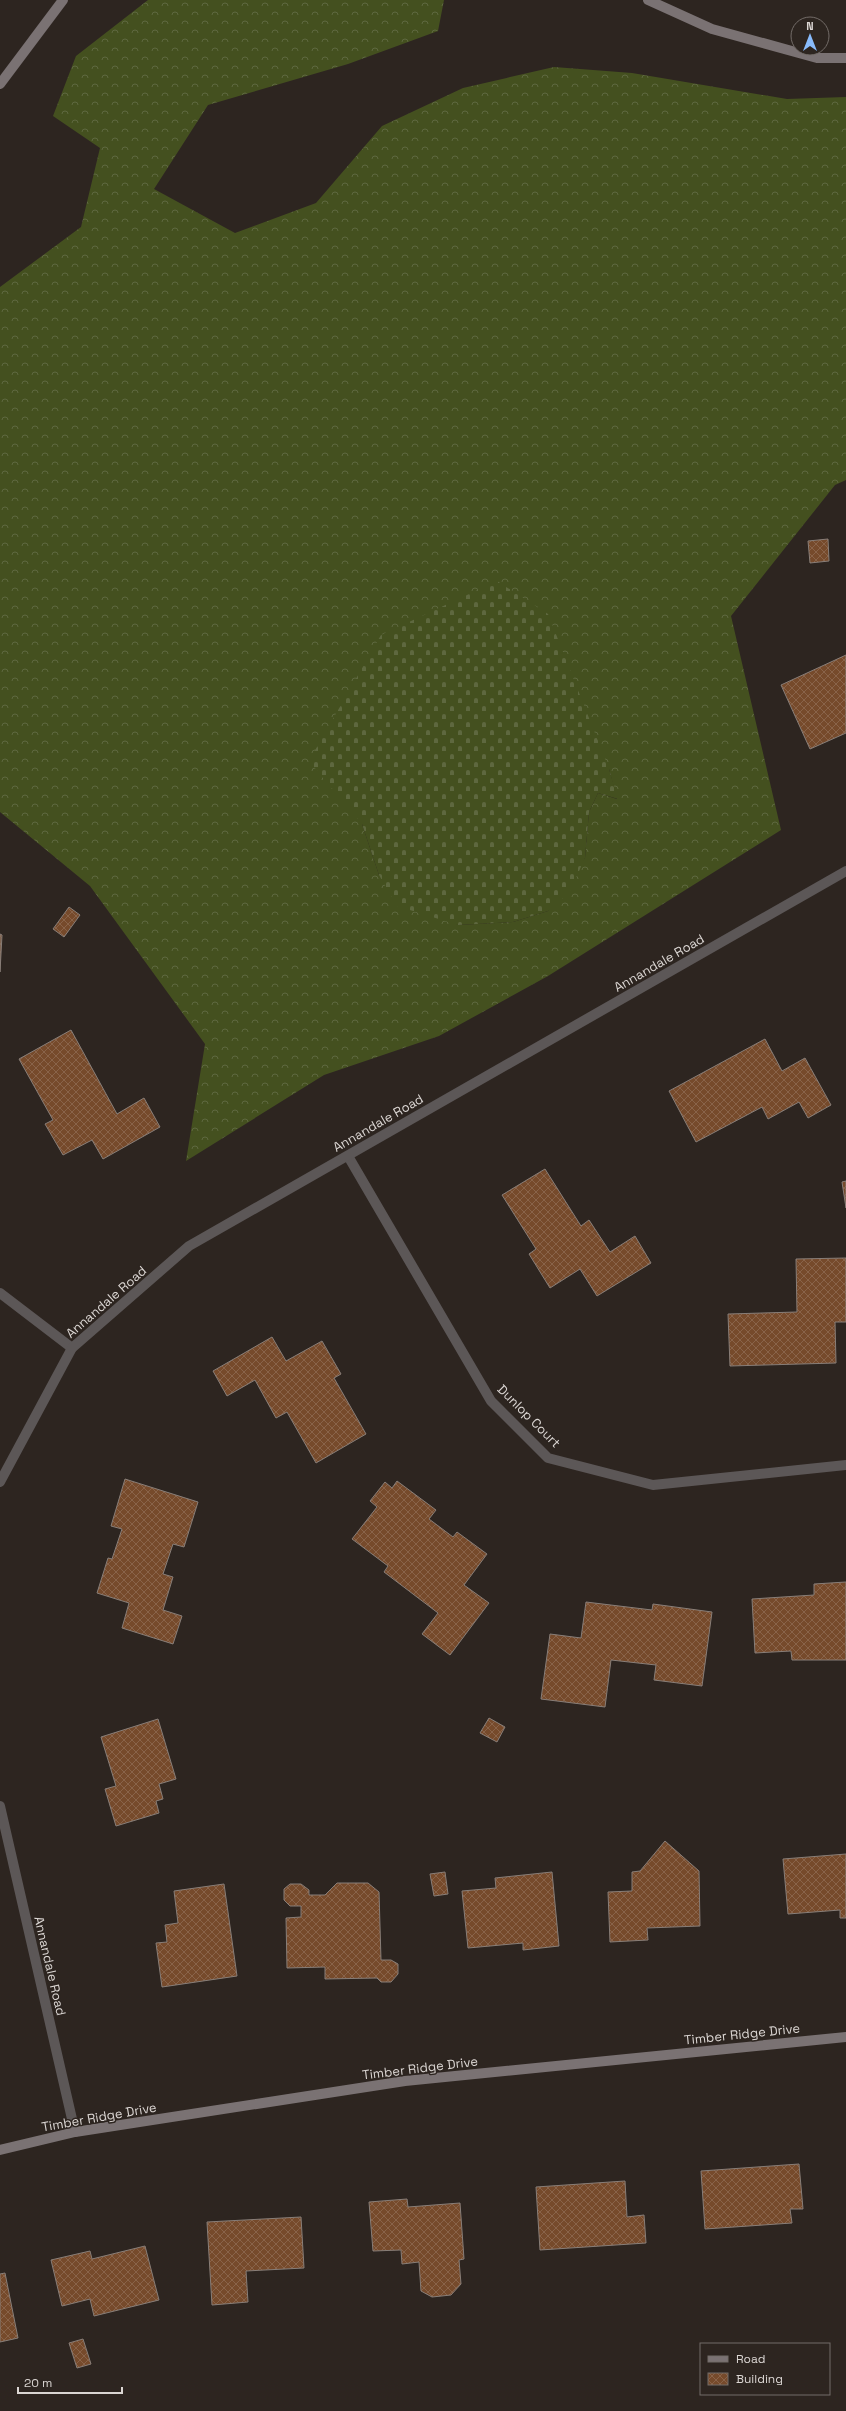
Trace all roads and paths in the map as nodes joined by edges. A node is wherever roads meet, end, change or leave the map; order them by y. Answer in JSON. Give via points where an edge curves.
{"nodes":[{"id":1,"x":63,"y":0,"type":"edge"},
{"id":2,"x":648,"y":0,"type":"edge"},
{"id":3,"x":846,"y":58,"type":"edge"},
{"id":4,"x":0,"y":84,"type":"edge"},
{"id":5,"x":846,"y":870,"type":"edge"},
{"id":6,"x":348,"y":1156,"type":"junction"},
{"id":7,"x":0,"y":1293,"type":"edge"},
{"id":8,"x":72,"y":1348,"type":"junction"},
{"id":9,"x":846,"y":1464,"type":"edge"},
{"id":10,"x":0,"y":1482,"type":"edge"},
{"id":11,"x":0,"y":1806,"type":"edge"},
{"id":12,"x":846,"y":2037,"type":"edge"},
{"id":13,"x":76,"y":2132,"type":"junction"},
{"id":14,"x":0,"y":2150,"type":"edge"}],
"edges":[{"from":1,"to":4,"type":"street"},
{"from":2,"to":3,"type":"street","via":[[712,29],[817,58]]},
{"from":5,"to":6,"type":"street","name":"Annandale Road"},
{"from":6,"to":8,"type":"street","name":"Annandale Road","via":[[189,1246]]},
{"from":6,"to":9,"type":"street","name":"Dunlop Court","via":[[491,1401],[548,1458],[653,1485]]},
{"from":7,"to":8,"type":"street"},
{"from":8,"to":10,"type":"street","name":"Annandale Road"},
{"from":11,"to":13,"type":"street","name":"Annandale Road"},
{"from":12,"to":13,"type":"street","name":"Timber Ridge Drive","via":[[405,2081]]},
{"from":13,"to":14,"type":"street","name":"Timber Ridge Drive"}]}
